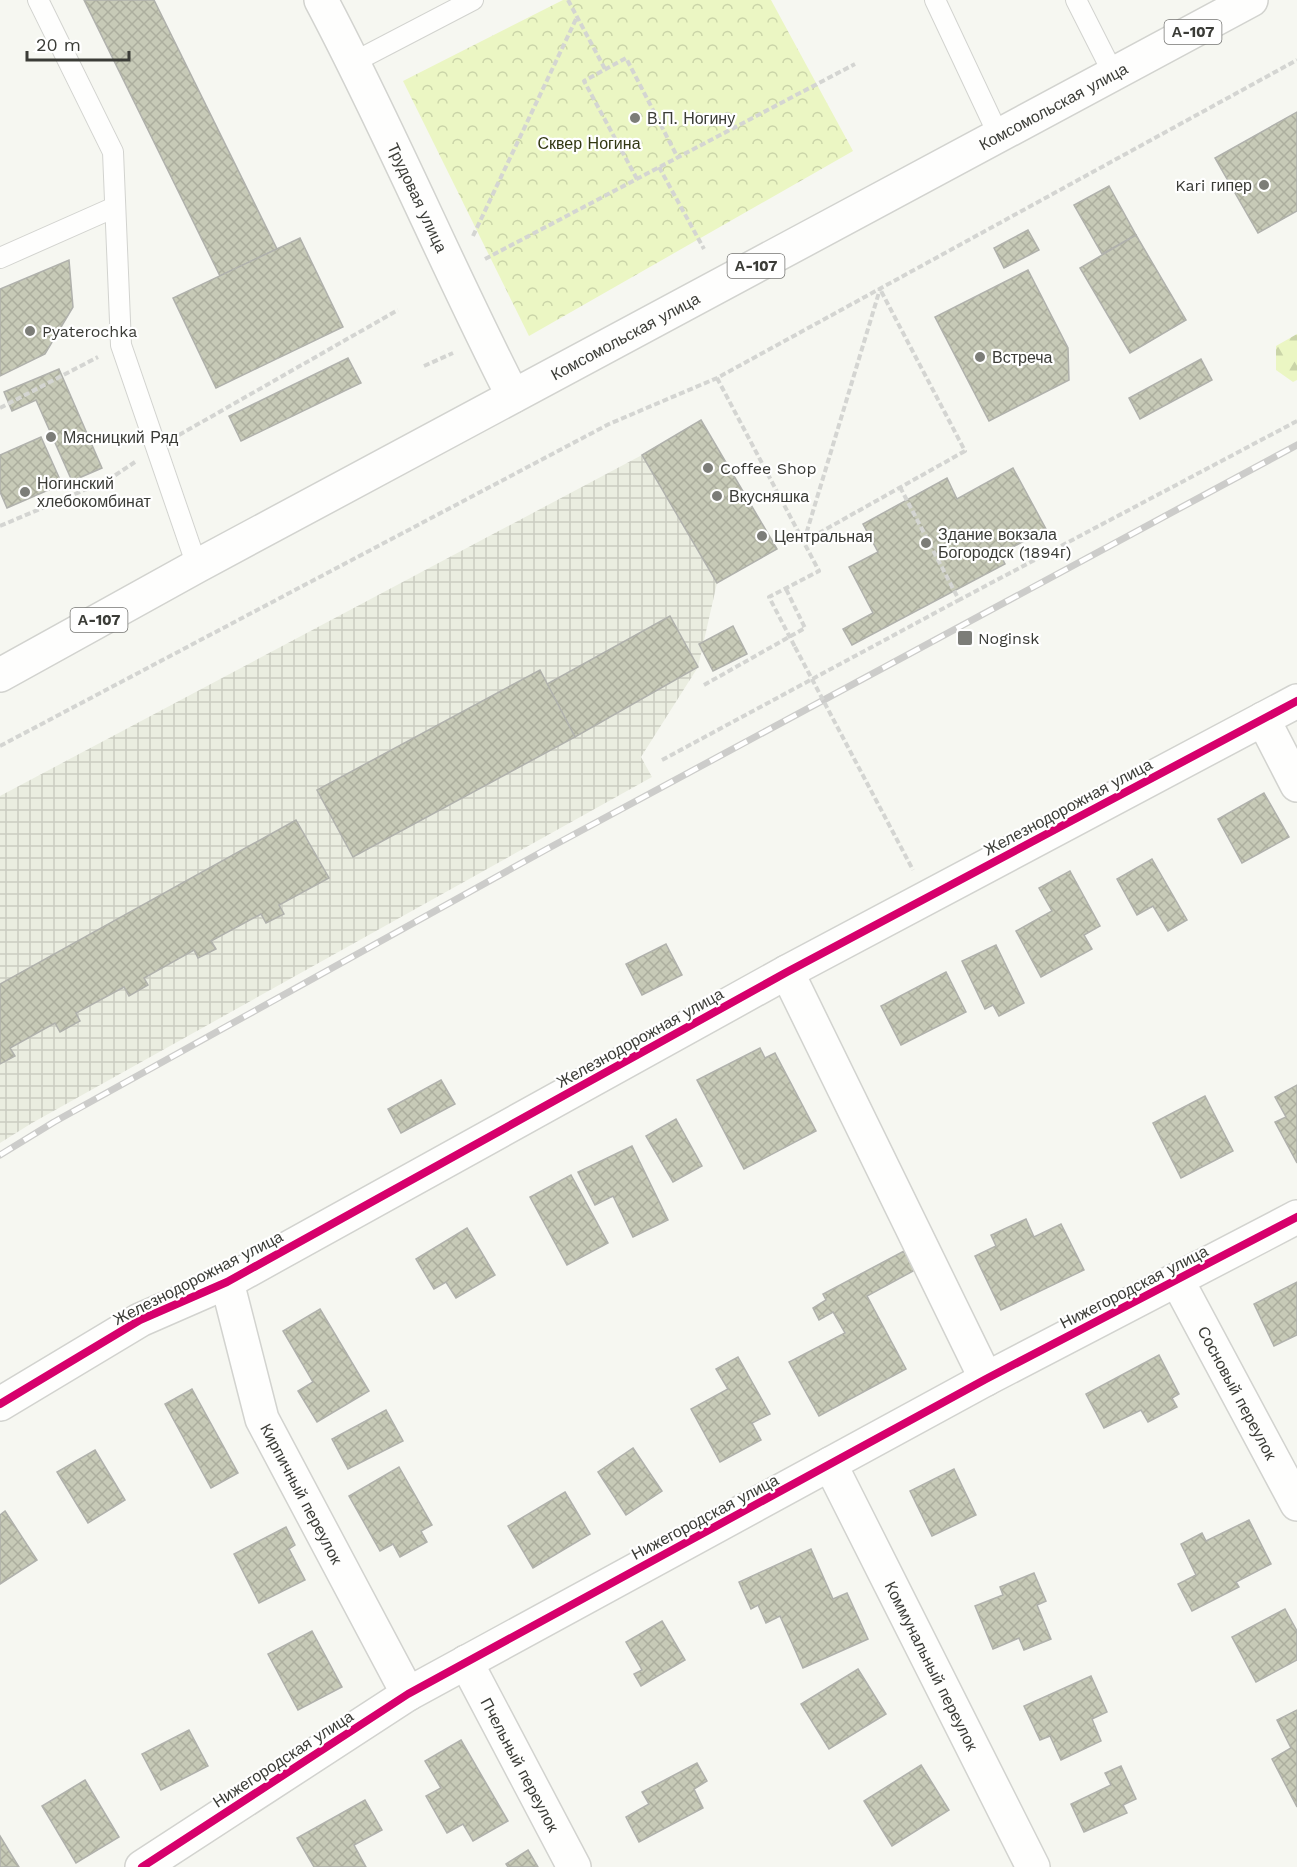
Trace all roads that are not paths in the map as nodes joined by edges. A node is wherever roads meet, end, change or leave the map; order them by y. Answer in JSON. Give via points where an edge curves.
{"nodes":[{"id":1,"x":38,"y":0,"type":"edge"},
{"id":2,"x":321,"y":0,"type":"edge"},
{"id":3,"x":473,"y":0,"type":"edge"},
{"id":4,"x":935,"y":0,"type":"edge"},
{"id":5,"x":1076,"y":0,"type":"edge"},
{"id":6,"x":1251,"y":0,"type":"edge"},
{"id":7,"x":354,"y":62,"type":"junction"},
{"id":8,"x":1114,"y":75,"type":"junction"},
{"id":9,"x":999,"y":136,"type":"junction"},
{"id":10,"x":115,"y":207,"type":"junction"},
{"id":11,"x":0,"y":258,"type":"edge"},
{"id":12,"x":513,"y":396,"type":"junction"},
{"id":13,"x":197,"y":566,"type":"junction"},
{"id":14,"x":1,"y":673,"type":"edge"},
{"id":15,"x":1297,"y":701,"type":"edge"},
{"id":16,"x":1263,"y":719,"type":"junction"},
{"id":17,"x":1297,"y":785,"type":"edge"},
{"id":18,"x":787,"y":972,"type":"junction"},
{"id":19,"x":1297,"y":1217,"type":"edge"},
{"id":20,"x":1177,"y":1280,"type":"junction"},
{"id":21,"x":227,"y":1282,"type":"junction"},
{"id":22,"x":986,"y":1379,"type":"junction"},
{"id":23,"x":0,"y":1404,"type":"edge"},
{"id":24,"x":830,"y":1464,"type":"junction"},
{"id":25,"x":1297,"y":1504,"type":"edge"},
{"id":26,"x":466,"y":1662,"type":"junction"},
{"id":27,"x":408,"y":1694,"type":"junction"},
{"id":28,"x":142,"y":1867,"type":"edge"},
{"id":29,"x":574,"y":1867,"type":"edge"},
{"id":30,"x":1033,"y":1867,"type":"edge"}],
"edges":[{"from":1,"to":10,"type":"lane","via":[[113,152]]},
{"from":2,"to":7,"type":"street","name":"Трудовая улица"},
{"from":3,"to":7,"type":"lane"},
{"from":4,"to":9,"type":"lane"},
{"from":5,"to":8,"type":"lane"},
{"from":6,"to":8,"type":"street","name":"Комсомольская улица","number":"А-107"},
{"from":7,"to":12,"type":"street","name":"Трудовая улица"},
{"from":8,"to":9,"type":"street","name":"Комсомольская улица","number":"А-107"},
{"from":9,"to":12,"type":"street","name":"Комсомольская улица","number":"А-107"},
{"from":10,"to":11,"type":"lane"},
{"from":10,"to":13,"type":"lane","via":[[121,345]]},
{"from":12,"to":13,"type":"street","name":"Комсомольская улица","number":"А-107"},
{"from":13,"to":14,"type":"street","name":"Комсомольская улица","number":"А-107"},
{"from":15,"to":16,"type":"street","name":"Железнодорожная улица"},
{"from":16,"to":17,"type":"street"},
{"from":16,"to":18,"type":"street","name":"Железнодорожная улица"},
{"from":18,"to":21,"type":"street","name":"Железнодорожная улица"},
{"from":18,"to":22,"type":"street"},
{"from":19,"to":20,"type":"street","name":"Нижегородская улица"},
{"from":20,"to":22,"type":"street","name":"Нижегородская улица"},
{"from":20,"to":25,"type":"street","name":"Сосновый переулок"},
{"from":21,"to":23,"type":"street","name":"Железнодорожная улица","via":[[140,1320]]},
{"from":21,"to":27,"type":"street","name":"Кирпичный переулок","via":[[262,1419]]},
{"from":22,"to":24,"type":"street","name":"Нижегородская улица"},
{"from":24,"to":26,"type":"street","name":"Нижегородская улица"},
{"from":24,"to":30,"type":"street","name":"Коммунальный переулок"},
{"from":26,"to":27,"type":"street","name":"Нижегородская улица"},
{"from":26,"to":29,"type":"street","name":"Пчельный переулок"},
{"from":27,"to":28,"type":"street","name":"Нижегородская улица"}]}
